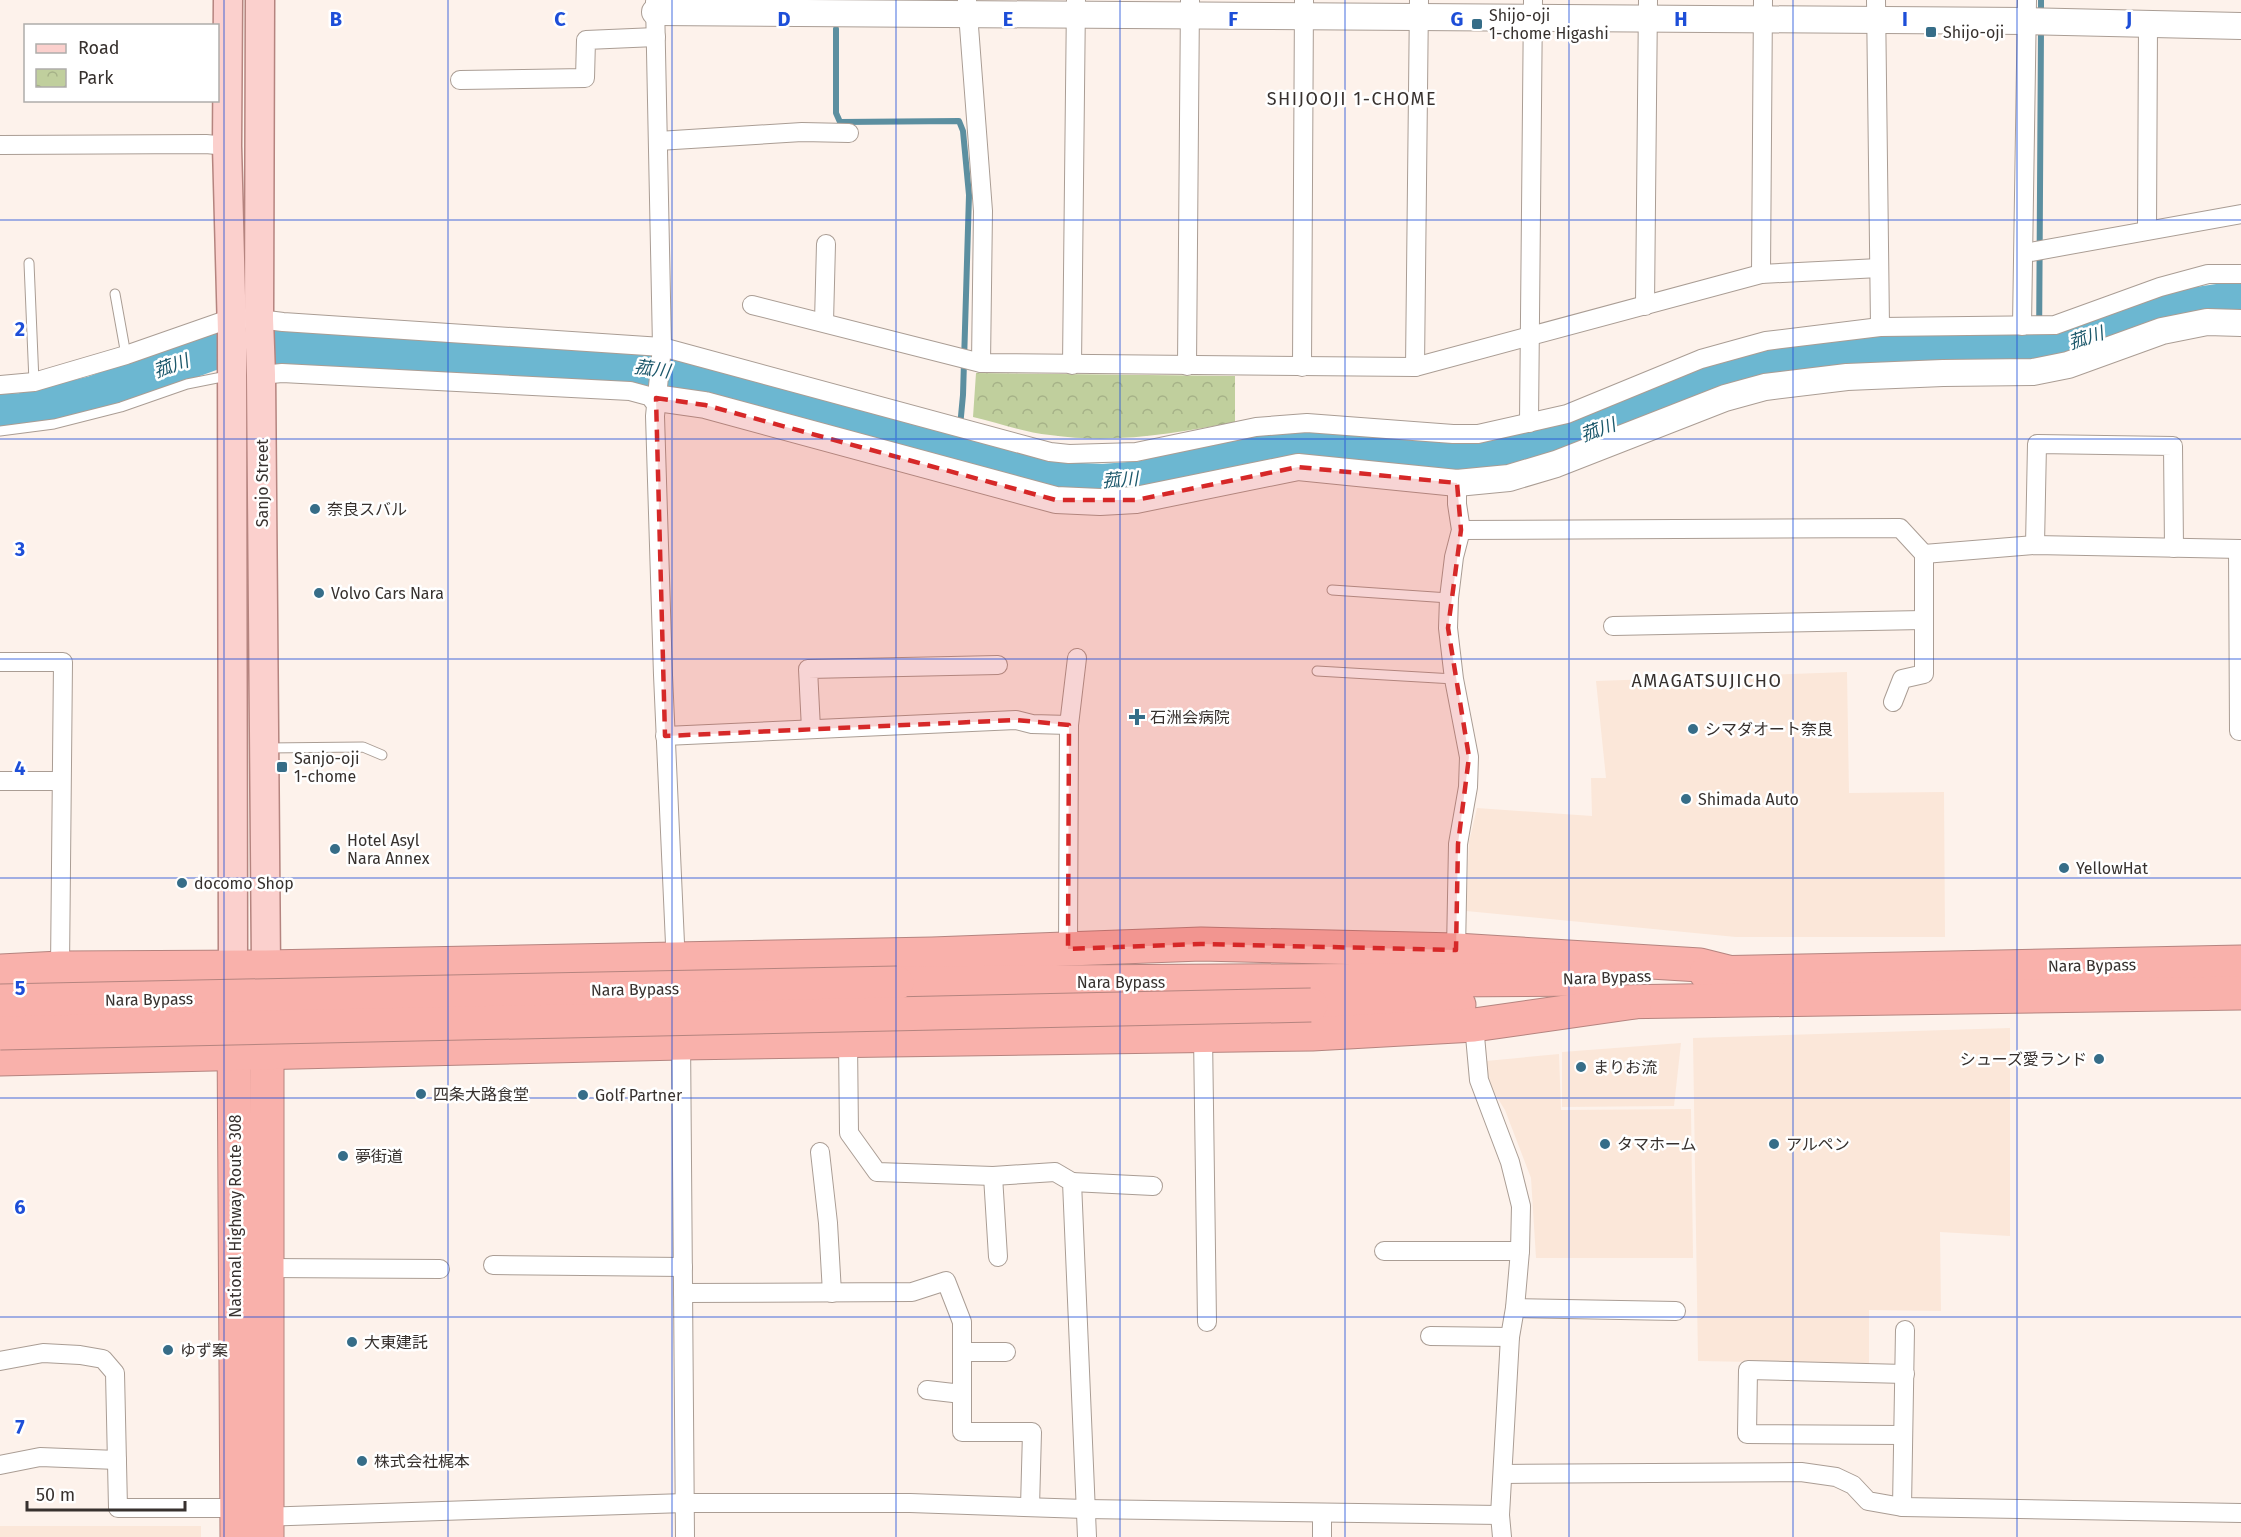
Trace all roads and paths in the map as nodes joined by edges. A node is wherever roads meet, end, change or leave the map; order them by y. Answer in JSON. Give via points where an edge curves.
{"nodes":[{"id":1,"x":228,"y":0,"type":"edge"},
{"id":2,"x":260,"y":0,"type":"edge"},
{"id":3,"x":655,"y":6,"type":"edge"},
{"id":4,"x":847,"y":7,"type":"edge"},
{"id":5,"x":968,"y":8,"type":"edge"},
{"id":6,"x":1076,"y":8,"type":"edge"},
{"id":7,"x":1189,"y":8,"type":"edge"},
{"id":8,"x":1304,"y":9,"type":"edge"},
{"id":9,"x":1419,"y":9,"type":"edge"},
{"id":10,"x":1533,"y":9,"type":"edge"},
{"id":11,"x":1648,"y":10,"type":"edge"},
{"id":12,"x":1762,"y":10,"type":"edge"},
{"id":13,"x":1876,"y":10,"type":"edge"},
{"id":14,"x":2026,"y":11,"type":"edge"},
{"id":15,"x":2148,"y":24,"type":"junction"},
{"id":16,"x":2241,"y":26,"type":"edge"},
{"id":17,"x":656,"y":37,"type":"junction"},
{"id":18,"x":460,"y":80,"type":"dead end"},
{"id":19,"x":849,"y":134,"type":"dead end"},
{"id":20,"x":658,"y":141,"type":"junction"},
{"id":21,"x":0,"y":146,"type":"edge"},
{"id":22,"x":227,"y":146,"type":"junction"},
{"id":23,"x":2241,"y":214,"type":"edge"},
{"id":24,"x":2147,"y":229,"type":"junction"},
{"id":25,"x":826,"y":244,"type":"dead end"},
{"id":26,"x":2025,"y":253,"type":"junction"},
{"id":27,"x":29,"y":263,"type":"dead end"},
{"id":28,"x":1879,"y":268,"type":"junction"},
{"id":29,"x":1761,"y":274,"type":"junction"},
{"id":30,"x":2241,"y":274,"type":"edge"},
{"id":31,"x":115,"y":294,"type":"dead end"},
{"id":32,"x":752,"y":304,"type":"dead end"},
{"id":33,"x":1645,"y":306,"type":"junction"},
{"id":34,"x":824,"y":322,"type":"junction"},
{"id":35,"x":2241,"y":323,"type":"edge"},
{"id":36,"x":246,"y":325,"type":"junction"},
{"id":37,"x":2022,"y":326,"type":"junction"},
{"id":38,"x":1880,"y":327,"type":"junction"},
{"id":39,"x":1530,"y":337,"type":"junction"},
{"id":40,"x":662,"y":348,"type":"junction"},
{"id":41,"x":126,"y":355,"type":"junction"},
{"id":42,"x":981,"y":363,"type":"junction"},
{"id":43,"x":1072,"y":365,"type":"junction"},
{"id":44,"x":1187,"y":366,"type":"junction"},
{"id":45,"x":1302,"y":367,"type":"junction"},
{"id":46,"x":1415,"y":367,"type":"junction"},
{"id":47,"x":231,"y":371,"type":"junction"},
{"id":48,"x":261,"y":372,"type":"junction"},
{"id":49,"x":34,"y":382,"type":"junction"},
{"id":50,"x":0,"y":385,"type":"edge"},
{"id":51,"x":656,"y":397,"type":"junction"},
{"id":52,"x":1529,"y":423,"type":"junction"},
{"id":53,"x":0,"y":431,"type":"edge"},
{"id":54,"x":1458,"y":483,"type":"junction"},
{"id":55,"x":1461,"y":530,"type":"junction"},
{"id":56,"x":2035,"y":545,"type":"junction"},
{"id":57,"x":2175,"y":548,"type":"junction"},
{"id":58,"x":2240,"y":549,"type":"edge"},
{"id":59,"x":1924,"y":554,"type":"junction"},
{"id":60,"x":1332,"y":590,"type":"dead end"},
{"id":61,"x":1449,"y":597,"type":"junction"},
{"id":62,"x":1923,"y":620,"type":"junction"},
{"id":63,"x":1613,"y":626,"type":"dead end"},
{"id":64,"x":1077,"y":658,"type":"dead end"},
{"id":65,"x":0,"y":662,"type":"edge"},
{"id":66,"x":998,"y":665,"type":"dead end"},
{"id":67,"x":1317,"y":671,"type":"dead end"},
{"id":68,"x":1454,"y":679,"type":"junction"},
{"id":69,"x":1893,"y":702,"type":"dead end"},
{"id":70,"x":1069,"y":725,"type":"junction"},
{"id":71,"x":811,"y":729,"type":"junction"},
{"id":72,"x":2239,"y":731,"type":"dead end"},
{"id":73,"x":665,"y":736,"type":"junction"},
{"id":74,"x":264,"y":748,"type":"junction"},
{"id":75,"x":382,"y":755,"type":"dead end"},
{"id":76,"x":0,"y":780,"type":"edge"},
{"id":77,"x":61,"y":781,"type":"junction"},
{"id":78,"x":1068,"y":949,"type":"junction"},
{"id":79,"x":1456,"y":950,"type":"junction"},
{"id":80,"x":676,"y":959,"type":"junction"},
{"id":81,"x":2241,"y":962,"type":"edge"},
{"id":82,"x":233,"y":966,"type":"junction"},
{"id":83,"x":266,"y":967,"type":"junction"},
{"id":84,"x":60,"y":968,"type":"junction"},
{"id":85,"x":0,"y":971,"type":"edge"},
{"id":86,"x":1728,"y":972,"type":"junction"},
{"id":87,"x":1309,"y":993,"type":"junction"},
{"id":88,"x":2241,"y":993,"type":"edge"},
{"id":89,"x":267,"y":1000,"type":"junction"},
{"id":90,"x":0,"y":1001,"type":"edge"},
{"id":91,"x":1635,"y":1002,"type":"junction"},
{"id":92,"x":1474,"y":1025,"type":"junction"},
{"id":93,"x":0,"y":1033,"type":"edge"},
{"id":94,"x":1203,"y":1035,"type":"junction"},
{"id":95,"x":848,"y":1041,"type":"junction"},
{"id":96,"x":681,"y":1043,"type":"junction"},
{"id":97,"x":424,"y":1049,"type":"junction"},
{"id":98,"x":234,"y":1053,"type":"junction"},
{"id":99,"x":267,"y":1053,"type":"junction"},
{"id":100,"x":0,"y":1059,"type":"edge"},
{"id":101,"x":820,"y":1152,"type":"dead end"},
{"id":102,"x":993,"y":1176,"type":"junction"},
{"id":103,"x":1072,"y":1182,"type":"junction"},
{"id":104,"x":1153,"y":1185,"type":"dead end"},
{"id":105,"x":1384,"y":1251,"type":"dead end"},
{"id":106,"x":1520,"y":1251,"type":"junction"},
{"id":107,"x":998,"y":1257,"type":"dead end"},
{"id":108,"x":493,"y":1265,"type":"dead end"},
{"id":109,"x":683,"y":1267,"type":"junction"},
{"id":110,"x":267,"y":1268,"type":"junction"},
{"id":111,"x":440,"y":1269,"type":"dead end"},
{"id":112,"x":683,"y":1293,"type":"junction"},
{"id":113,"x":832,"y":1293,"type":"junction"},
{"id":114,"x":1515,"y":1308,"type":"junction"},
{"id":115,"x":1676,"y":1311,"type":"dead end"},
{"id":116,"x":1207,"y":1322,"type":"dead end"},
{"id":117,"x":1905,"y":1330,"type":"dead end"},
{"id":118,"x":1430,"y":1336,"type":"dead end"},
{"id":119,"x":1510,"y":1337,"type":"junction"},
{"id":120,"x":962,"y":1352,"type":"junction"},
{"id":121,"x":1006,"y":1352,"type":"dead end"},
{"id":122,"x":0,"y":1361,"type":"edge"},
{"id":123,"x":1905,"y":1374,"type":"junction"},
{"id":124,"x":927,"y":1390,"type":"dead end"},
{"id":125,"x":962,"y":1394,"type":"junction"},
{"id":126,"x":1903,"y":1435,"type":"junction"},
{"id":127,"x":117,"y":1460,"type":"dead end"},
{"id":128,"x":0,"y":1465,"type":"edge"},
{"id":129,"x":1503,"y":1474,"type":"junction"},
{"id":130,"x":685,"y":1503,"type":"junction"},
{"id":131,"x":1902,"y":1507,"type":"junction"},
{"id":132,"x":1030,"y":1508,"type":"junction"},
{"id":133,"x":1085,"y":1509,"type":"junction"},
{"id":134,"x":1322,"y":1513,"type":"junction"},
{"id":135,"x":2241,"y":1513,"type":"edge"},
{"id":136,"x":1500,"y":1515,"type":"junction"},
{"id":137,"x":249,"y":1523,"type":"edge"},
{"id":138,"x":685,"y":1537,"type":"edge"},
{"id":139,"x":1087,"y":1537,"type":"edge"},
{"id":140,"x":1322,"y":1537,"type":"edge"},
{"id":141,"x":1502,"y":1537,"type":"edge"}],
"edges":[{"from":1,"to":22,"type":"main road","name":"Sanjo Street"},
{"from":2,"to":36,"type":"main road","name":"Sanjo Street"},
{"from":3,"to":4,"type":"street"},
{"from":3,"to":17,"type":"street"},
{"from":4,"to":5,"type":"street"},
{"from":5,"to":6,"type":"street"},
{"from":5,"to":42,"type":"street","via":[[983,211]]},
{"from":6,"to":7,"type":"street"},
{"from":6,"to":43,"type":"street"},
{"from":7,"to":8,"type":"street"},
{"from":7,"to":44,"type":"street"},
{"from":8,"to":9,"type":"street"},
{"from":8,"to":45,"type":"street"},
{"from":9,"to":10,"type":"street"},
{"from":9,"to":46,"type":"street"},
{"from":10,"to":11,"type":"street"},
{"from":10,"to":39,"type":"street"},
{"from":11,"to":12,"type":"street"},
{"from":11,"to":33,"type":"street"},
{"from":12,"to":13,"type":"street"},
{"from":12,"to":29,"type":"street"},
{"from":13,"to":14,"type":"street"},
{"from":13,"to":28,"type":"street"},
{"from":14,"to":15,"type":"street"},
{"from":14,"to":26,"type":"street"},
{"from":15,"to":16,"type":"street"},
{"from":15,"to":24,"type":"street"},
{"from":17,"to":18,"type":"street","via":[[586,40],[585,78]]},
{"from":17,"to":20,"type":"street"},
{"from":19,"to":20,"type":"street","via":[[802,132]]},
{"from":20,"to":40,"type":"street"},
{"from":21,"to":22,"type":"street"},
{"from":22,"to":36,"type":"main road","name":"Sanjo Street"},
{"from":23,"to":24,"type":"street"},
{"from":24,"to":26,"type":"street"},
{"from":25,"to":34,"type":"street"},
{"from":26,"to":37,"type":"street"},
{"from":27,"to":49,"type":"lane"},
{"from":28,"to":29,"type":"street"},
{"from":28,"to":38,"type":"street"},
{"from":29,"to":33,"type":"street"},
{"from":30,"to":37,"type":"street","via":[[2208,274],[2055,325]]},
{"from":31,"to":41,"type":"lane"},
{"from":32,"to":34,"type":"street"},
{"from":33,"to":39,"type":"street"},
{"from":34,"to":42,"type":"street"},
{"from":35,"to":54,"type":"street","via":[[2207,322],[2162,332],[2068,365],[2033,372],[1847,377],[1765,387],[1725,398],[1556,464],[1509,478]]},
{"from":36,"to":40,"type":"street","via":[[283,322]]},
{"from":36,"to":41,"type":"street"},
{"from":36,"to":47,"type":"main road","name":"Sanjo Street"},
{"from":36,"to":48,"type":"main road","name":"Sanjo Street"},
{"from":37,"to":38,"type":"street"},
{"from":38,"to":52,"type":"street","via":[[1746,346],[1701,359],[1567,414]]},
{"from":39,"to":46,"type":"street"},
{"from":39,"to":52,"type":"street"},
{"from":40,"to":51,"type":"street"},
{"from":40,"to":52,"type":"street","via":[[1069,454],[1136,452],[1286,424],[1478,434]]},
{"from":41,"to":49,"type":"street"},
{"from":42,"to":43,"type":"street"},
{"from":43,"to":44,"type":"street"},
{"from":44,"to":45,"type":"street"},
{"from":45,"to":46,"type":"street"},
{"from":47,"to":53,"type":"lane","via":[[121,407],[54,424]]},
{"from":47,"to":82,"type":"main road","name":"Sanjo Street"},
{"from":48,"to":51,"type":"street","via":[[618,390]]},
{"from":48,"to":74,"type":"main road","name":"Sanjo Street"},
{"from":49,"to":50,"type":"street"},
{"from":51,"to":54,"type":"street","via":[[705,405],[1056,500],[1136,500],[1298,467]]},
{"from":51,"to":73,"type":"street"},
{"from":54,"to":55,"type":"street"},
{"from":55,"to":59,"type":"street","via":[[1900,528]]},
{"from":55,"to":61,"type":"street"},
{"from":56,"to":57,"type":"street"},
{"from":56,"to":57,"type":"street","via":[[2037,444],[2173,446]]},
{"from":56,"to":59,"type":"street"},
{"from":57,"to":58,"type":"street"},
{"from":58,"to":72,"type":"street"},
{"from":59,"to":62,"type":"street"},
{"from":60,"to":61,"type":"lane"},
{"from":61,"to":68,"type":"street"},
{"from":62,"to":63,"type":"street"},
{"from":62,"to":69,"type":"street","via":[[1924,674],[1902,679]]},
{"from":64,"to":70,"type":"street"},
{"from":65,"to":77,"type":"street","via":[[63,662]]},
{"from":66,"to":71,"type":"street","via":[[808,669]]},
{"from":67,"to":68,"type":"lane"},
{"from":68,"to":79,"type":"street","via":[[1469,757],[1458,844]]},
{"from":70,"to":71,"type":"street","via":[[1016,720]]},
{"from":70,"to":78,"type":"street"},
{"from":71,"to":73,"type":"street"},
{"from":73,"to":80,"type":"street"},
{"from":74,"to":75,"type":"lane","via":[[363,747]]},
{"from":74,"to":83,"type":"main road","name":"Sanjo Street"},
{"from":76,"to":77,"type":"street"},
{"from":77,"to":84,"type":"street"},
{"from":78,"to":79,"type":"highway","via":[[1201,944]]},
{"from":78,"to":80,"type":"highway"},
{"from":79,"to":86,"type":"highway","via":[[1700,966]]},
{"from":80,"to":83,"type":"highway"},
{"from":80,"to":96,"type":"street"},
{"from":81,"to":86,"type":"highway","name":"Nara Bypass"},
{"from":82,"to":83,"type":"highway"},
{"from":82,"to":84,"type":"highway"},
{"from":82,"to":89,"type":"highway","via":[[254,992]]},
{"from":82,"to":98,"type":"highway","name":"National Highway Route 308"},
{"from":83,"to":89,"type":"highway","name":"National Highway Route 308"},
{"from":84,"to":85,"type":"highway"},
{"from":86,"to":87,"type":"highway","name":"Nara Bypass"},
{"from":87,"to":90,"type":"highway","name":"Nara Bypass","bridge":true,"via":[[897,983]]},
{"from":87,"to":91,"type":"highway","name":"Nara Bypass","via":[[1471,1005]]},
{"from":87,"to":93,"type":"highway","name":"Nara Bypass","bridge":true},
{"from":88,"to":91,"type":"highway","name":"Nara Bypass"},
{"from":89,"to":97,"type":"highway","via":[[294,1011],[394,1016],[413,1031]]},
{"from":89,"to":99,"type":"highway","name":"National Highway Route 308"},
{"from":91,"to":92,"type":"highway"},
{"from":92,"to":94,"type":"highway","via":[[1312,1034]]},
{"from":92,"to":106,"type":"street","via":[[1479,1080],[1510,1162],[1521,1206]]},
{"from":94,"to":95,"type":"highway"},
{"from":94,"to":116,"type":"street"},
{"from":95,"to":96,"type":"highway"},
{"from":95,"to":102,"type":"street","via":[[849,1133],[878,1173]]},
{"from":96,"to":97,"type":"highway"},
{"from":96,"to":109,"type":"street"},
{"from":97,"to":99,"type":"highway"},
{"from":98,"to":99,"type":"highway"},
{"from":98,"to":100,"type":"highway"},
{"from":98,"to":137,"type":"highway","name":"National Highway Route 308"},
{"from":99,"to":110,"type":"highway","name":"National Highway Route 308"},
{"from":101,"to":113,"type":"street"},
{"from":102,"to":103,"type":"street","via":[[1055,1172]]},
{"from":102,"to":107,"type":"street"},
{"from":103,"to":104,"type":"street"},
{"from":103,"to":133,"type":"street"},
{"from":105,"to":106,"type":"street"},
{"from":106,"to":114,"type":"street"},
{"from":108,"to":109,"type":"street"},
{"from":109,"to":112,"type":"street"},
{"from":110,"to":111,"type":"street"},
{"from":110,"to":137,"type":"highway","name":"National Highway Route 308"},
{"from":112,"to":113,"type":"street"},
{"from":112,"to":130,"type":"street"},
{"from":113,"to":120,"type":"street","via":[[912,1292],[946,1281],[962,1322]]},
{"from":114,"to":115,"type":"street"},
{"from":114,"to":119,"type":"street"},
{"from":117,"to":123,"type":"street"},
{"from":118,"to":119,"type":"street"},
{"from":119,"to":129,"type":"street"},
{"from":120,"to":121,"type":"street"},
{"from":120,"to":125,"type":"street"},
{"from":122,"to":137,"type":"street","via":[[43,1353],[80,1355],[103,1359],[115,1373],[118,1508]]},
{"from":123,"to":126,"type":"street"},
{"from":123,"to":126,"type":"street","via":[[1748,1370],[1747,1434]]},
{"from":124,"to":125,"type":"street"},
{"from":125,"to":132,"type":"street","via":[[962,1432],[1032,1432]]},
{"from":126,"to":131,"type":"street"},
{"from":127,"to":128,"type":"street","via":[[40,1457]]},
{"from":129,"to":131,"type":"street","via":[[1801,1472],[1836,1477],[1853,1485],[1868,1501]]},
{"from":129,"to":136,"type":"street"},
{"from":130,"to":132,"type":"street","via":[[910,1503]]},
{"from":130,"to":137,"type":"street"},
{"from":130,"to":138,"type":"street"},
{"from":131,"to":135,"type":"street"},
{"from":132,"to":133,"type":"street"},
{"from":133,"to":134,"type":"street"},
{"from":133,"to":139,"type":"street"},
{"from":134,"to":136,"type":"street"},
{"from":134,"to":140,"type":"street"},
{"from":136,"to":141,"type":"street"}]}
